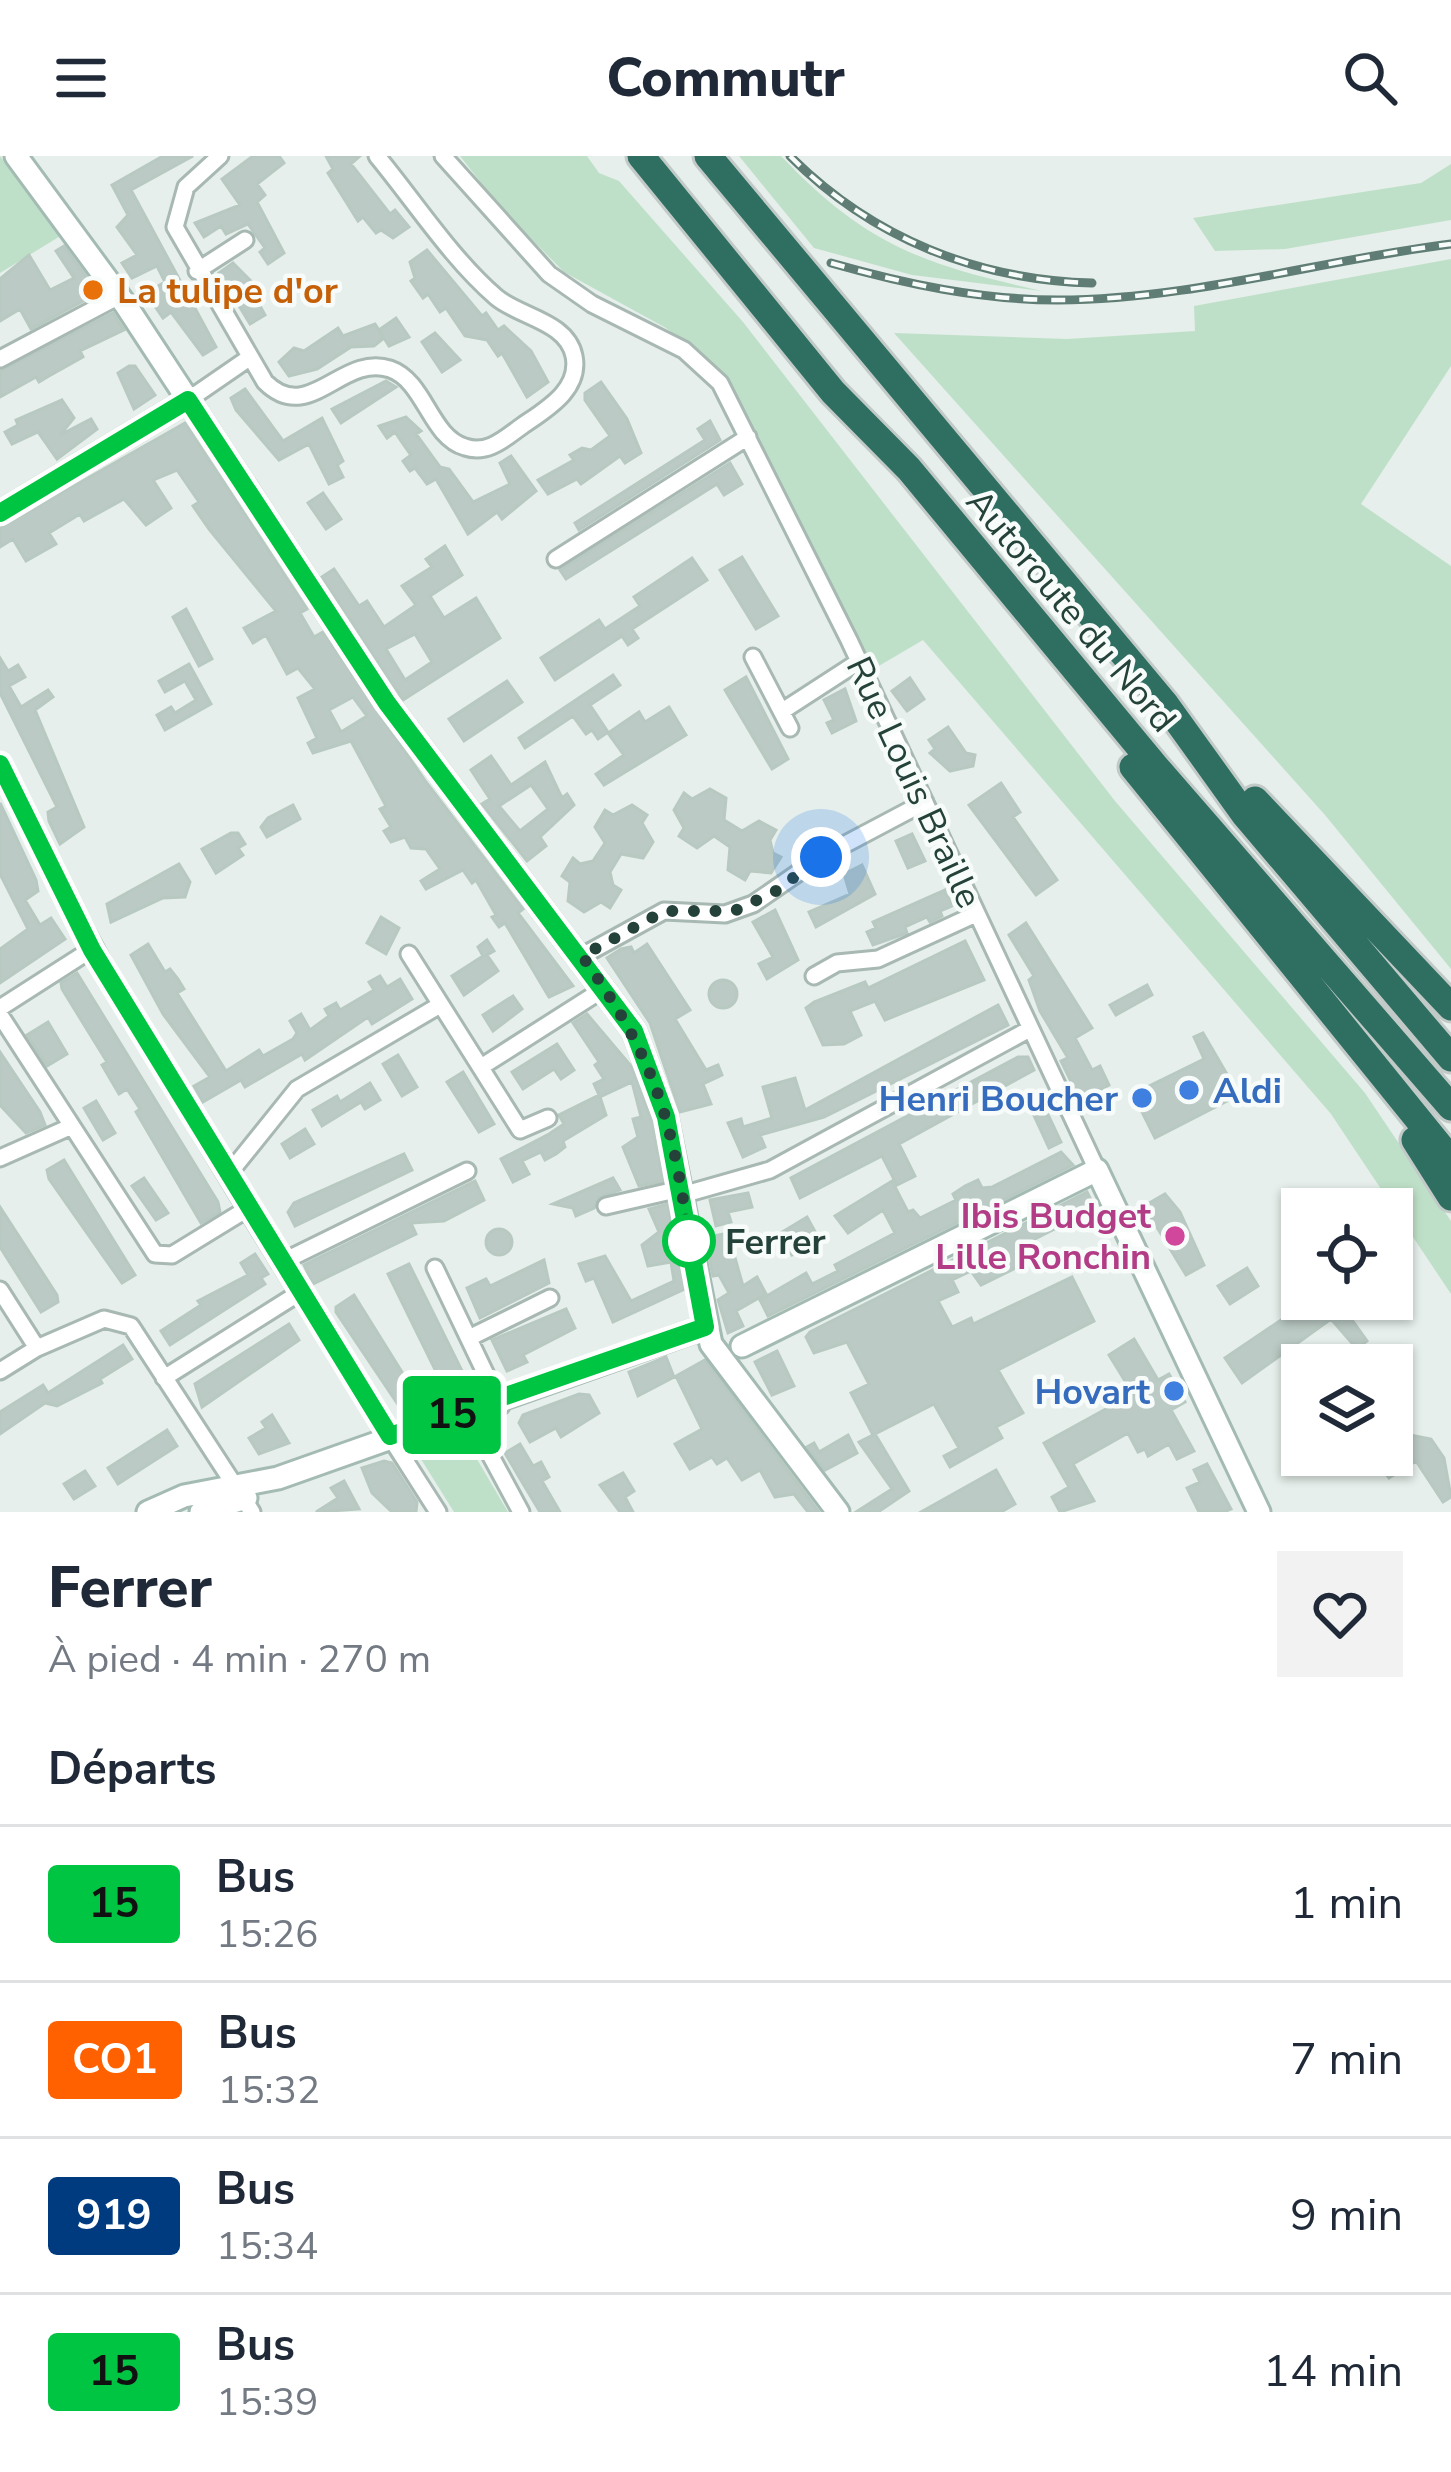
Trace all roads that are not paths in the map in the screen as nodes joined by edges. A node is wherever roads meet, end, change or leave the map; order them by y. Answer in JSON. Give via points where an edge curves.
{"nodes":[{"id":1,"x":16,"y":156,"type":"edge"},
{"id":2,"x":220,"y":156,"type":"edge"},
{"id":3,"x":377,"y":156,"type":"edge"},
{"id":4,"x":442,"y":156,"type":"edge"},
{"id":5,"x":641,"y":156,"type":"edge"},
{"id":6,"x":708,"y":156,"type":"edge"},
{"id":7,"x":245,"y":240,"type":"dead end"},
{"id":8,"x":197,"y":271,"type":"junction"},
{"id":9,"x":118,"y":296,"type":"junction"},
{"id":10,"x":0,"y":358,"type":"edge"},
{"id":11,"x":249,"y":358,"type":"junction"},
{"id":12,"x":832,"y":392,"type":"junction"},
{"id":13,"x":188,"y":400,"type":"junction"},
{"id":14,"x":748,"y":437,"type":"junction"},
{"id":15,"x":0,"y":513,"type":"edge"},
{"id":16,"x":556,"y":559,"type":"dead end"},
{"id":17,"x":753,"y":657,"type":"dead end"},
{"id":18,"x":858,"y":662,"type":"junction"},
{"id":19,"x":1166,"y":705,"type":"junction"},
{"id":20,"x":784,"y":710,"type":"junction"},
{"id":21,"x":790,"y":728,"type":"dead end"},
{"id":22,"x":0,"y":764,"type":"edge"},
{"id":23,"x":925,"y":802,"type":"junction"},
{"id":24,"x":976,"y":914,"type":"junction"},
{"id":25,"x":1277,"y":945,"type":"junction"},
{"id":26,"x":92,"y":950,"type":"junction"},
{"id":27,"x":409,"y":955,"type":"dead end"},
{"id":28,"x":582,"y":956,"type":"junction"},
{"id":29,"x":814,"y":976,"type":"dead end"},
{"id":30,"x":605,"y":988,"type":"junction"},
{"id":31,"x":440,"y":1005,"type":"junction"},
{"id":32,"x":1451,"y":1007,"type":"edge"},
{"id":33,"x":0,"y":1012,"type":"edge"},
{"id":34,"x":1028,"y":1030,"type":"junction"},
{"id":35,"x":1451,"y":1058,"type":"edge"},
{"id":36,"x":481,"y":1067,"type":"junction"},
{"id":37,"x":1451,"y":1107,"type":"edge"},
{"id":38,"x":548,"y":1118,"type":"dead end"},
{"id":39,"x":72,"y":1126,"type":"junction"},
{"id":40,"x":0,"y":1158,"type":"edge"},
{"id":41,"x":1451,"y":1160,"type":"edge"},
{"id":42,"x":1097,"y":1170,"type":"junction"},
{"id":43,"x":467,"y":1172,"type":"dead end"},
{"id":44,"x":227,"y":1176,"type":"junction"},
{"id":45,"x":681,"y":1192,"type":"junction"},
{"id":46,"x":1451,"y":1197,"type":"edge"},
{"id":47,"x":606,"y":1206,"type":"dead end"},
{"id":48,"x":247,"y":1209,"type":"junction"},
{"id":49,"x":280,"y":1263,"type":"junction"},
{"id":50,"x":436,"y":1268,"type":"dead end"},
{"id":51,"x":0,"y":1290,"type":"edge"},
{"id":52,"x":299,"y":1292,"type":"junction"},
{"id":53,"x":550,"y":1298,"type":"dead end"},
{"id":54,"x":708,"y":1335,"type":"junction"},
{"id":55,"x":469,"y":1338,"type":"junction"},
{"id":56,"x":742,"y":1346,"type":"junction"},
{"id":57,"x":37,"y":1348,"type":"junction"},
{"id":58,"x":0,"y":1371,"type":"edge"},
{"id":59,"x":164,"y":1378,"type":"junction"},
{"id":60,"x":753,"y":1396,"type":"junction"},
{"id":61,"x":499,"y":1402,"type":"junction"},
{"id":62,"x":468,"y":1413,"type":"junction"},
{"id":63,"x":392,"y":1440,"type":"junction"},
{"id":64,"x":244,"y":1500,"type":"edge"},
{"id":65,"x":435,"y":1511,"type":"edge"},
{"id":66,"x":148,"y":1512,"type":"edge"},
{"id":67,"x":201,"y":1512,"type":"edge"},
{"id":68,"x":521,"y":1512,"type":"edge"},
{"id":69,"x":838,"y":1512,"type":"edge"},
{"id":70,"x":1259,"y":1512,"type":"edge"}],
"edges":[{"from":1,"to":9,"type":"street"},
{"from":2,"to":8,"type":"street","via":[[190,182],[175,215]]},
{"from":3,"to":11,"type":"street","via":[[495,296],[566,340],[574,365],[563,393],[497,443],[475,449],[454,442],[392,369],[356,368],[298,397],[270,388]]},
{"from":4,"to":14,"type":"street","name":"Rue Louis Braille","via":[[559,282],[704,364]]},
{"from":5,"to":12,"type":"highway","name":"Autoroute du Nord"},
{"from":6,"to":19,"type":"highway","name":"Autoroute du Nord"},
{"from":7,"to":8,"type":"street"},
{"from":8,"to":11,"type":"street"},
{"from":9,"to":10,"type":"street"},
{"from":9,"to":13,"type":"street"},
{"from":11,"to":13,"type":"street"},
{"from":12,"to":25,"type":"highway"},
{"from":12,"to":37,"type":"highway","name":"Autoroute du Nord","via":[[909,469]]},
{"from":13,"to":15,"type":"street"},
{"from":13,"to":28,"type":"street","via":[[387,703]]},
{"from":14,"to":16,"type":"street"},
{"from":14,"to":18,"type":"street","name":"Rue Louis Braille"},
{"from":17,"to":20,"type":"street"},
{"from":18,"to":20,"type":"street"},
{"from":18,"to":23,"type":"street","name":"Rue Louis Braille"},
{"from":19,"to":32,"type":"highway"},
{"from":19,"to":35,"type":"highway","name":"Autoroute du Nord","via":[[1245,814]]},
{"from":20,"to":21,"type":"street"},
{"from":22,"to":26,"type":"street"},
{"from":23,"to":24,"type":"street","name":"Rue Louis Braille"},
{"from":23,"to":28,"type":"street","via":[[753,904],[724,914],[664,911]]},
{"from":24,"to":29,"type":"street","via":[[885,956],[837,963]]},
{"from":24,"to":34,"type":"street","name":"Rue Louis Braille"},
{"from":25,"to":41,"type":"highway"},
{"from":25,"to":46,"type":"highway"},
{"from":26,"to":33,"type":"street"},
{"from":26,"to":44,"type":"street"},
{"from":27,"to":31,"type":"street"},
{"from":28,"to":30,"type":"street"},
{"from":30,"to":36,"type":"street"},
{"from":30,"to":45,"type":"street","via":[[651,1066]]},
{"from":31,"to":36,"type":"street"},
{"from":31,"to":44,"type":"street","via":[[297,1089]]},
{"from":33,"to":39,"type":"street"},
{"from":34,"to":42,"type":"street","name":"Rue Louis Braille"},
{"from":34,"to":45,"type":"street","via":[[770,1170]]},
{"from":36,"to":38,"type":"street","via":[[520,1130]]},
{"from":39,"to":40,"type":"street"},
{"from":39,"to":48,"type":"street","via":[[155,1255],[172,1255]]},
{"from":42,"to":56,"type":"street"},
{"from":42,"to":70,"type":"street","name":"Rue Louis Braille"},
{"from":43,"to":49,"type":"street"},
{"from":44,"to":48,"type":"street"},
{"from":45,"to":47,"type":"street"},
{"from":45,"to":54,"type":"street"},
{"from":48,"to":49,"type":"street"},
{"from":49,"to":52,"type":"street"},
{"from":50,"to":55,"type":"street"},
{"from":51,"to":57,"type":"street"},
{"from":52,"to":59,"type":"street"},
{"from":52,"to":63,"type":"street"},
{"from":53,"to":55,"type":"street"},
{"from":54,"to":56,"type":"street"},
{"from":54,"to":60,"type":"street"},
{"from":54,"to":61,"type":"street"},
{"from":55,"to":61,"type":"street"},
{"from":56,"to":60,"type":"street","via":[[734,1365]]},
{"from":57,"to":58,"type":"street"},
{"from":57,"to":59,"type":"street","via":[[86,1324],[120,1319]]},
{"from":59,"to":64,"type":"street"},
{"from":60,"to":69,"type":"street"},
{"from":61,"to":62,"type":"street"},
{"from":62,"to":63,"type":"street"},
{"from":62,"to":68,"type":"street"},
{"from":63,"to":64,"type":"street"},
{"from":63,"to":65,"type":"street"},
{"from":64,"to":66,"type":"street","via":[[184,1496]]},
{"from":64,"to":67,"type":"street"}]}
